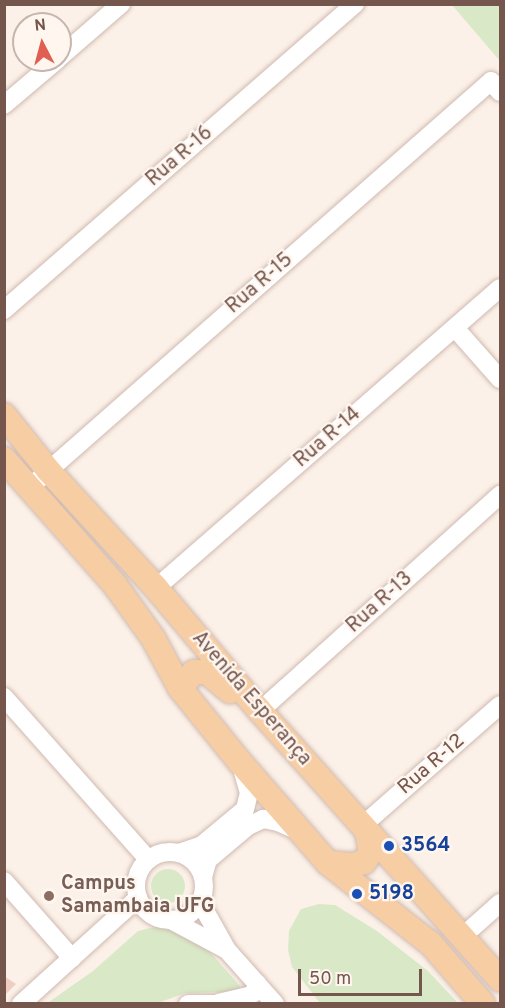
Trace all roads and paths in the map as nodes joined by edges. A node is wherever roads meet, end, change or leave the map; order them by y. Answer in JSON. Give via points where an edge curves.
{"nodes":[{"id":1,"x":121,"y":4,"type":"edge"},
{"id":2,"x":354,"y":4,"type":"edge"},
{"id":3,"x":72,"y":47,"type":"edge"},
{"id":4,"x":43,"y":72,"type":"edge"},
{"id":5,"x":496,"y":87,"type":"edge"},
{"id":6,"x":4,"y":105,"type":"edge"},
{"id":7,"x":501,"y":288,"type":"edge"},
{"id":8,"x":4,"y":310,"type":"edge"},
{"id":9,"x":455,"y":328,"type":"junction"},
{"id":10,"x":501,"y":379,"type":"edge"},
{"id":11,"x":4,"y":415,"type":"edge"},
{"id":12,"x":4,"y":459,"type":"edge"},
{"id":13,"x":48,"y":470,"type":"junction"},
{"id":14,"x":29,"y":488,"type":"junction"},
{"id":15,"x":501,"y":495,"type":"edge"},
{"id":16,"x":156,"y":588,"type":"junction"},
{"id":17,"x":180,"y":688,"type":"junction"},
{"id":18,"x":4,"y":697,"type":"edge"},
{"id":19,"x":501,"y":705,"type":"edge"},
{"id":20,"x":260,"y":711,"type":"junction"},
{"id":21,"x":239,"y":761,"type":"junction"},
{"id":22,"x":365,"y":828,"type":"junction"},
{"id":23,"x":305,"y":834,"type":"junction"},
{"id":24,"x":179,"y":853,"type":"junction"},
{"id":25,"x":148,"y":859,"type":"junction"},
{"id":26,"x":328,"y":863,"type":"junction"},
{"id":27,"x":203,"y":876,"type":"junction"},
{"id":28,"x":4,"y":881,"type":"edge"},
{"id":29,"x":138,"y":898,"type":"junction"},
{"id":30,"x":200,"y":902,"type":"junction"},
{"id":31,"x":501,"y":903,"type":"edge"},
{"id":32,"x":171,"y":920,"type":"junction"},
{"id":33,"x":463,"y":936,"type":"junction"},
{"id":34,"x":227,"y":950,"type":"junction"},
{"id":35,"x":72,"y":958,"type":"junction"},
{"id":36,"x":501,"y":979,"type":"edge"},
{"id":37,"x":257,"y":983,"type":"junction"},
{"id":38,"x":221,"y":1003,"type":"edge"},
{"id":39,"x":21,"y":1004,"type":"edge"},
{"id":40,"x":188,"y":1004,"type":"edge"},
{"id":41,"x":275,"y":1004,"type":"edge"},
{"id":42,"x":483,"y":1004,"type":"edge"}],
"edges":[{"from":1,"to":3,"type":"street"},
{"from":2,"to":8,"type":"street","name":"Rua R-16"},
{"from":4,"to":6,"type":"street"},
{"from":5,"to":13,"type":"street","name":"Rua R-15"},
{"from":7,"to":9,"type":"street","name":"Rua R-14"},
{"from":9,"to":10,"type":"street"},
{"from":9,"to":16,"type":"street","name":"Rua R-14"},
{"from":11,"to":13,"type":"main road","name":"Avenida Esperança"},
{"from":12,"to":14,"type":"main road","name":"Avenida Esperança"},
{"from":13,"to":14,"type":"street","name":"Rua R-15"},
{"from":13,"to":16,"type":"main road","name":"Avenida Esperança"},
{"from":14,"to":17,"type":"main road","name":"Avenida Esperança","via":[[115,585],[153,638]]},
{"from":15,"to":20,"type":"street","name":"Rua R-13"},
{"from":16,"to":20,"type":"main road","name":"Avenida Esperança"},
{"from":17,"to":20,"type":"main road","via":[[194,672],[207,672]]},
{"from":17,"to":21,"type":"main road","name":"Avenida Esperança"},
{"from":18,"to":25,"type":"street"},
{"from":19,"to":22,"type":"street","name":"Rua R-12"},
{"from":20,"to":22,"type":"main road","name":"Avenida Esperança"},
{"from":21,"to":23,"type":"main road","name":"Avenida Esperança"},
{"from":21,"to":24,"type":"street","via":[[249,793],[245,809],[202,845]]},
{"from":22,"to":26,"type":"main road","via":[[371,852],[364,862]]},
{"from":22,"to":33,"type":"main road","name":"Avenida Esperança"},
{"from":23,"to":26,"type":"main road","name":"Avenida Esperança"},
{"from":23,"to":27,"type":"street","via":[[264,819],[248,826],[208,860]]},
{"from":24,"to":25,"type":"street","via":[[163,852]]},
{"from":24,"to":27,"type":"street","via":[[194,862]]},
{"from":25,"to":29,"type":"street","via":[[137,875]]},
{"from":26,"to":42,"type":"main road","name":"Avenida Esperança","via":[[431,944]]},
{"from":27,"to":30,"type":"street"},
{"from":28,"to":35,"type":"street"},
{"from":29,"to":32,"type":"street","via":[[153,916]]},
{"from":29,"to":35,"type":"street"},
{"from":30,"to":32,"type":"street","via":[[190,913]]},
{"from":30,"to":34,"type":"street"},
{"from":31,"to":33,"type":"street"},
{"from":32,"to":34,"type":"street"},
{"from":33,"to":36,"type":"main road","name":"Avenida Esperança"},
{"from":34,"to":37,"type":"street"},
{"from":35,"to":39,"type":"street"},
{"from":37,"to":38,"type":"street","via":[[255,992],[249,996]]},
{"from":37,"to":41,"type":"street"},
{"from":38,"to":40,"type":"street"}]}
